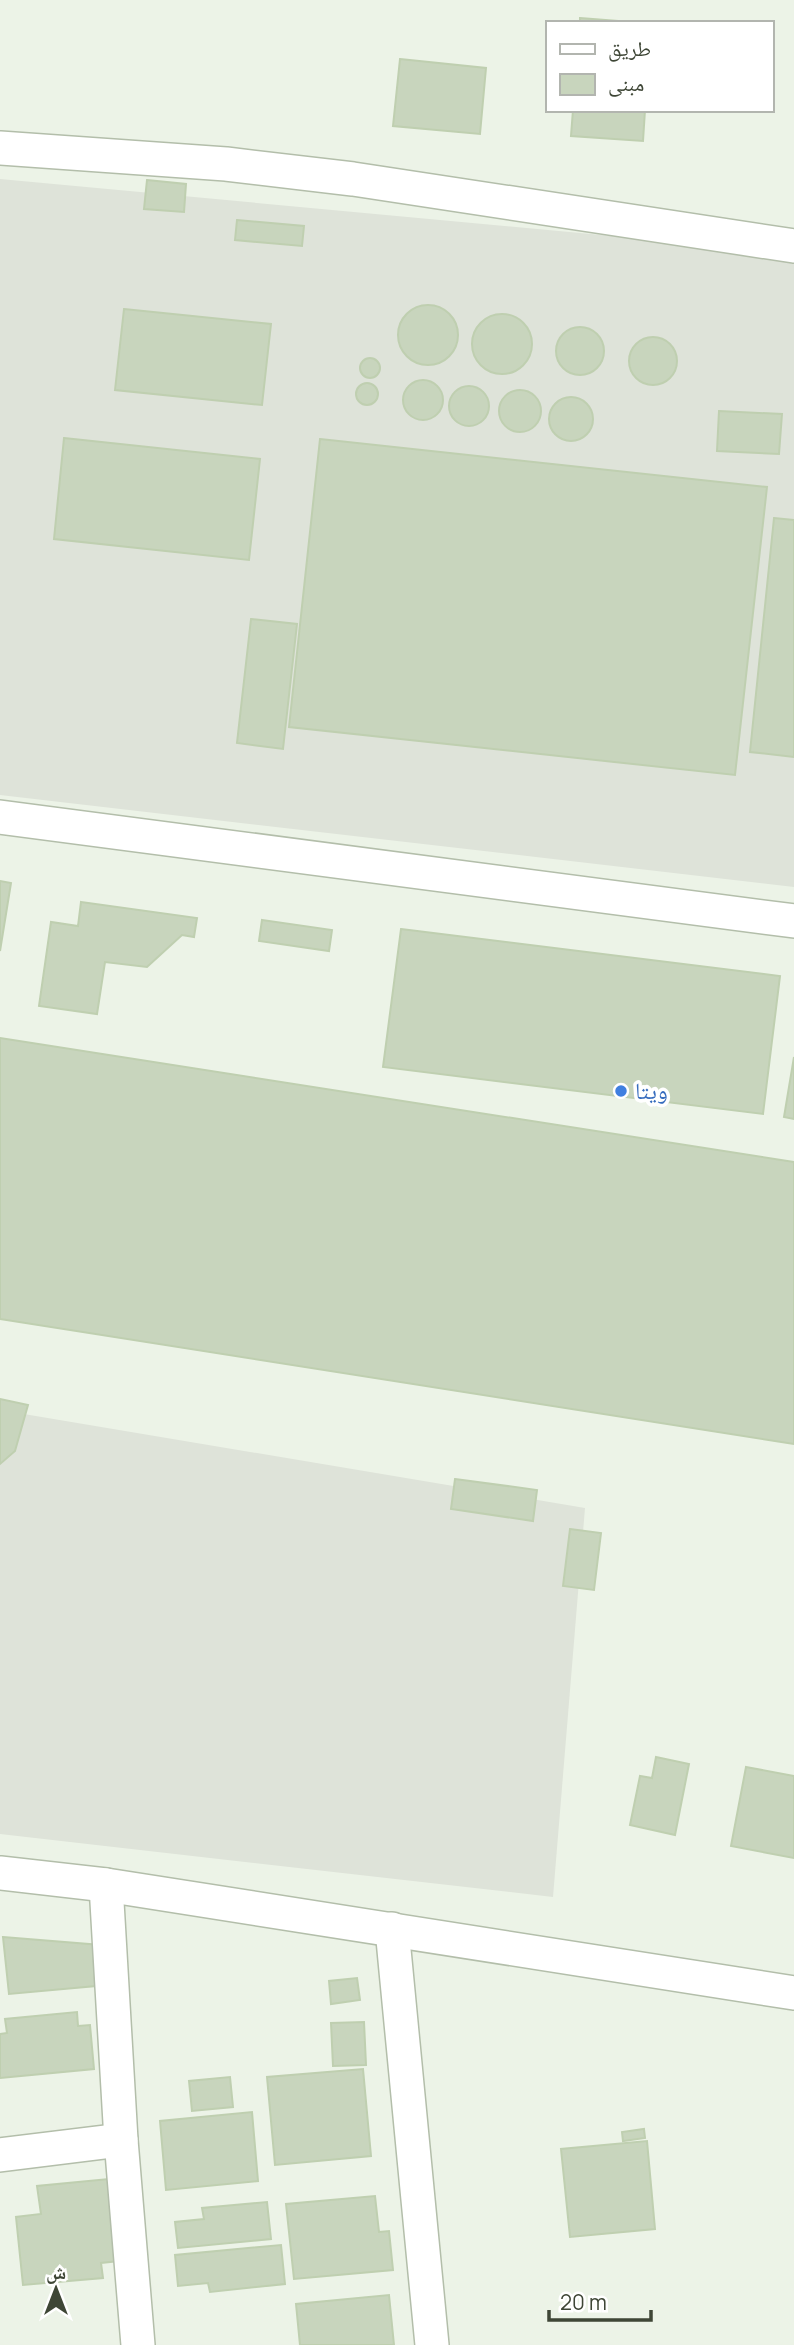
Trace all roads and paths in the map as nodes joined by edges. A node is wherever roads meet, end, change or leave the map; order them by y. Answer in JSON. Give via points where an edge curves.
{"nodes":[{"id":1,"x":0,"y":148,"type":"edge"},
{"id":2,"x":794,"y":246,"type":"edge"},
{"id":3,"x":0,"y":817,"type":"edge"},
{"id":4,"x":794,"y":921,"type":"edge"},
{"id":5,"x":0,"y":1873,"type":"edge"},
{"id":6,"x":106,"y":1885,"type":"junction"},
{"id":7,"x":391,"y":1929,"type":"junction"},
{"id":8,"x":794,"y":1993,"type":"edge"},
{"id":9,"x":121,"y":2140,"type":"junction"},
{"id":10,"x":0,"y":2155,"type":"edge"},
{"id":11,"x":138,"y":2345,"type":"edge"},
{"id":12,"x":432,"y":2345,"type":"edge"}],
"edges":[{"from":1,"to":2,"type":"street","via":[[328,176]]},
{"from":3,"to":4,"type":"street"},
{"from":5,"to":6,"type":"street"},
{"from":6,"to":7,"type":"street"},
{"from":6,"to":9,"type":"street"},
{"from":7,"to":8,"type":"street"},
{"from":7,"to":12,"type":"street"},
{"from":9,"to":10,"type":"street"},
{"from":9,"to":11,"type":"street"}]}
